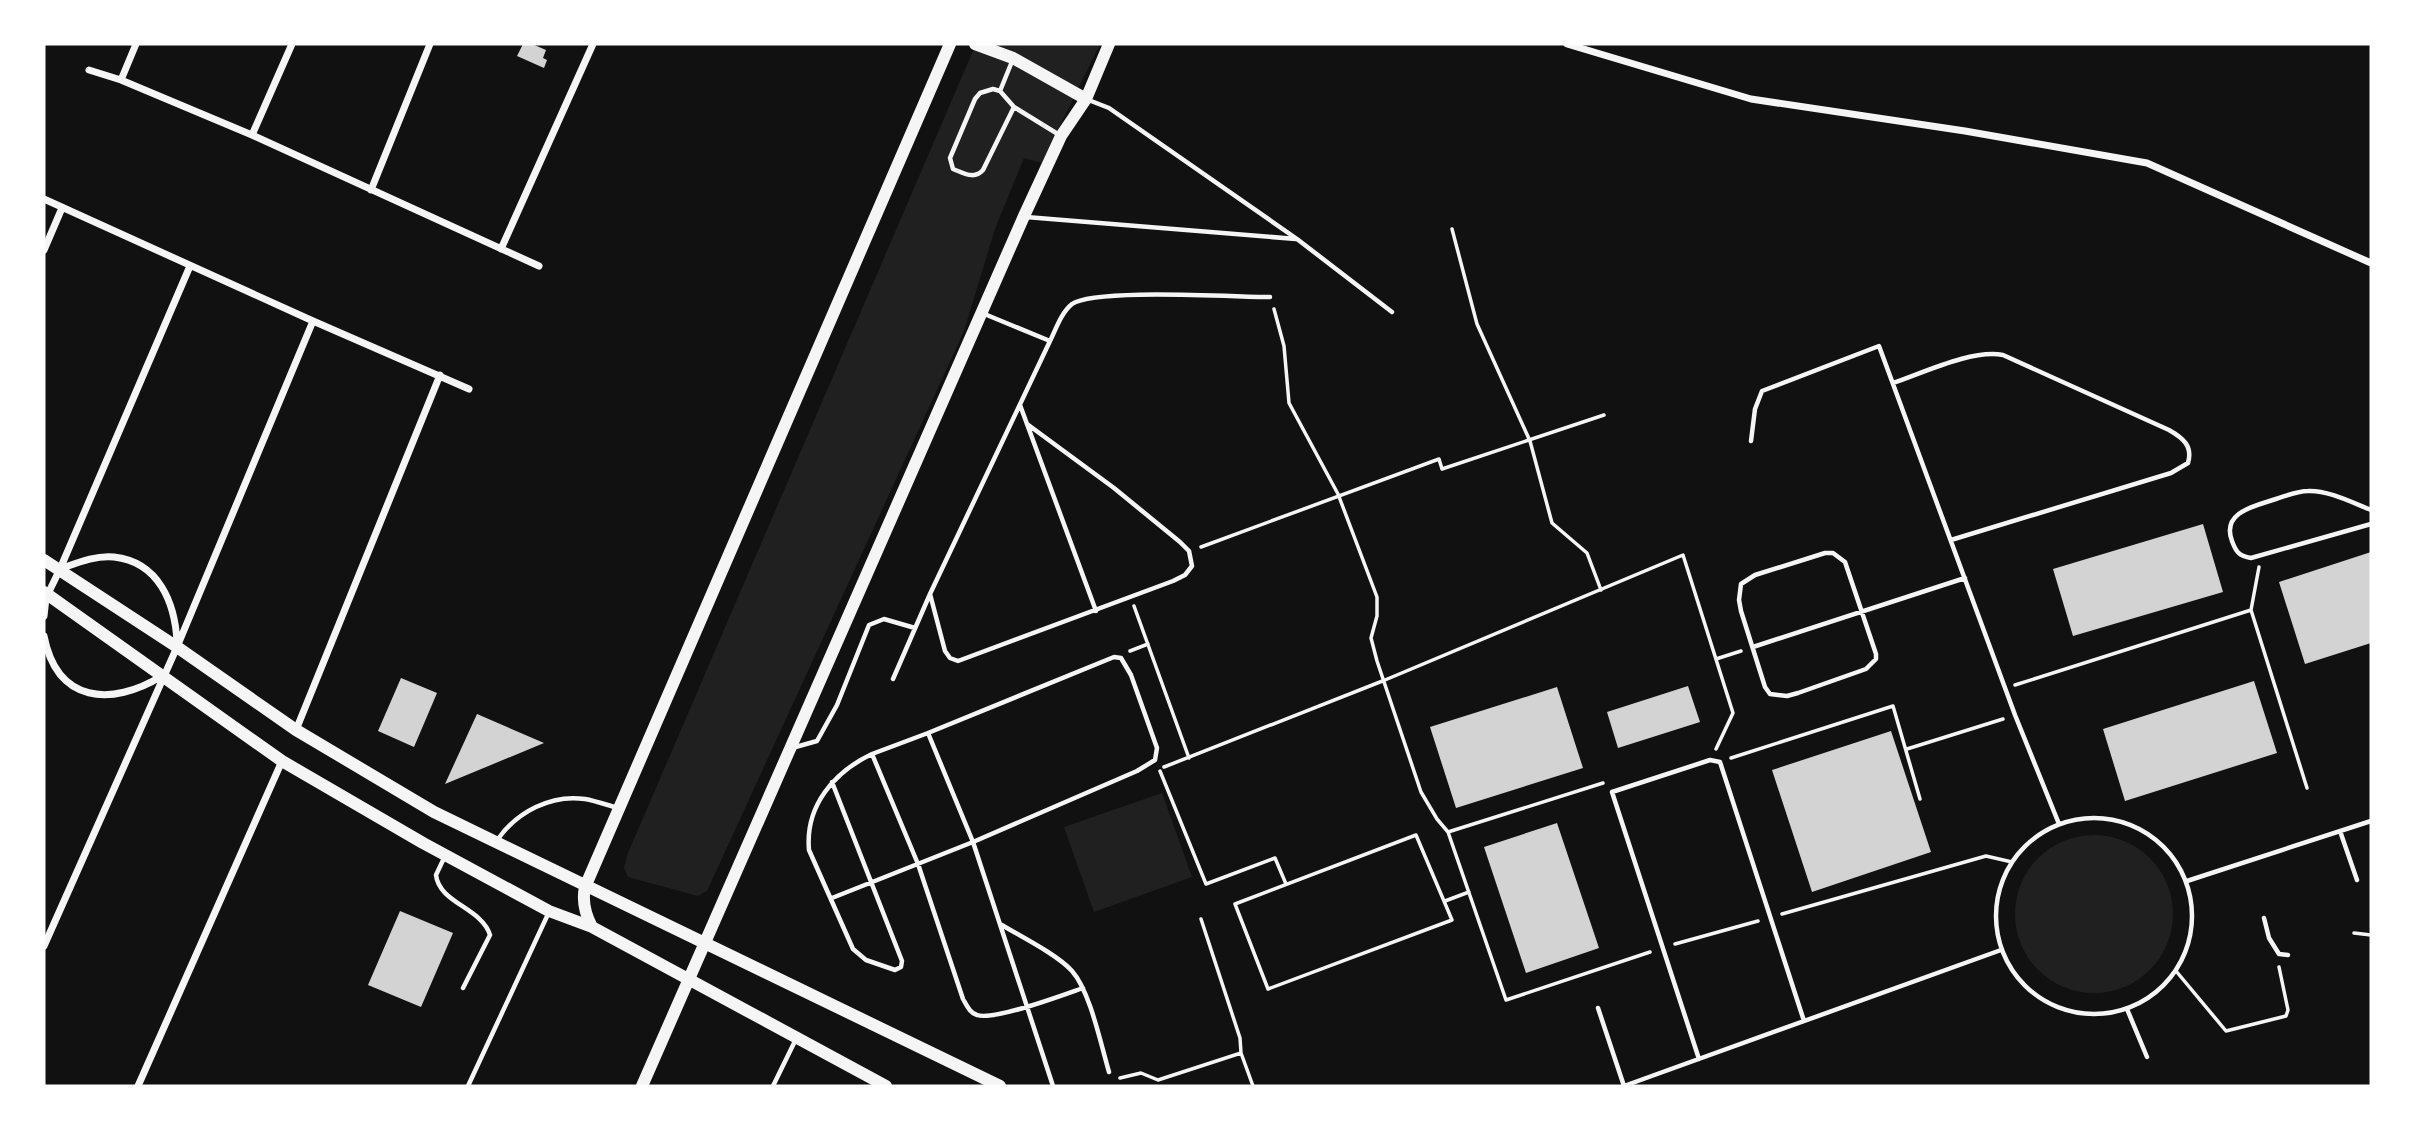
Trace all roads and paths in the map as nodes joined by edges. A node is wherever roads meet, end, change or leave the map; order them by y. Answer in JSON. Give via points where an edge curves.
{"nodes":[{"id":1,"x":136,"y":44,"type":"edge"},
{"id":2,"x":292,"y":44,"type":"edge"},
{"id":3,"x":430,"y":44,"type":"edge"},
{"id":4,"x":593,"y":44,"type":"edge"},
{"id":5,"x":950,"y":44,"type":"edge"},
{"id":6,"x":975,"y":44,"type":"edge"},
{"id":7,"x":1109,"y":44,"type":"edge"},
{"id":8,"x":1567,"y":44,"type":"edge"},
{"id":9,"x":1013,"y":58,"type":"junction"},
{"id":10,"x":89,"y":69,"type":"dead end"},
{"id":11,"x":121,"y":80,"type":"junction"},
{"id":12,"x":1000,"y":91,"type":"junction"},
{"id":13,"x":1086,"y":99,"type":"junction"},
{"id":14,"x":1014,"y":107,"type":"junction"},
{"id":15,"x":252,"y":135,"type":"junction"},
{"id":16,"x":1061,"y":136,"type":"junction"},
{"id":17,"x":371,"y":190,"type":"junction"},
{"id":18,"x":44,"y":199,"type":"edge"},
{"id":19,"x":62,"y":208,"type":"junction"},
{"id":20,"x":1024,"y":216,"type":"junction"},
{"id":21,"x":1452,"y":229,"type":"dead end"},
{"id":22,"x":1297,"y":239,"type":"junction"},
{"id":23,"x":501,"y":248,"type":"junction"},
{"id":24,"x":44,"y":250,"type":"edge"},
{"id":25,"x":2371,"y":263,"type":"edge"},
{"id":26,"x":190,"y":265,"type":"junction"},
{"id":27,"x":539,"y":266,"type":"dead end"},
{"id":28,"x":1270,"y":297,"type":"joint"},
{"id":29,"x":1392,"y":312,"type":"dead end"},
{"id":30,"x":982,"y":313,"type":"junction"},
{"id":31,"x":313,"y":321,"type":"junction"},
{"id":32,"x":1050,"y":341,"type":"junction"},
{"id":33,"x":440,"y":375,"type":"junction"},
{"id":34,"x":1893,"y":383,"type":"junction"},
{"id":35,"x":469,"y":389,"type":"dead end"},
{"id":36,"x":1020,"y":404,"type":"junction"},
{"id":37,"x":1604,"y":415,"type":"dead end"},
{"id":38,"x":1027,"y":424,"type":"junction"},
{"id":39,"x":1530,"y":441,"type":"junction"},
{"id":40,"x":1751,"y":441,"type":"dead end"},
{"id":41,"x":1338,"y":494,"type":"junction"},
{"id":42,"x":2371,"y":510,"type":"edge"},
{"id":43,"x":2371,"y":524,"type":"edge"},
{"id":44,"x":1951,"y":540,"type":"junction"},
{"id":45,"x":1189,"y":551,"type":"junction"},
{"id":46,"x":2261,"y":555,"type":"junction"},
{"id":47,"x":44,"y":559,"type":"edge"},
{"id":48,"x":60,"y":569,"type":"junction"},
{"id":49,"x":1965,"y":578,"type":"junction"},
{"id":50,"x":1601,"y":590,"type":"junction"},
{"id":51,"x":930,"y":594,"type":"junction"},
{"id":52,"x":45,"y":596,"type":"edge"},
{"id":53,"x":1131,"y":597,"type":"junction"},
{"id":54,"x":2251,"y":610,"type":"junction"},
{"id":55,"x":1096,"y":611,"type":"junction"},
{"id":56,"x":1862,"y":612,"type":"junction"},
{"id":57,"x":44,"y":617,"type":"edge"},
{"id":58,"x":915,"y":628,"type":"junction"},
{"id":59,"x":44,"y":636,"type":"edge"},
{"id":60,"x":1148,"y":644,"type":"junction"},
{"id":61,"x":177,"y":647,"type":"junction"},
{"id":62,"x":1753,"y":647,"type":"junction"},
{"id":63,"x":1121,"y":658,"type":"junction"},
{"id":64,"x":1716,"y":659,"type":"junction"},
{"id":65,"x":163,"y":676,"type":"junction"},
{"id":66,"x":893,"y":679,"type":"dead end"},
{"id":67,"x":1385,"y":680,"type":"junction"},
{"id":68,"x":2006,"y":688,"type":"junction"},
{"id":69,"x":2015,"y":715,"type":"junction"},
{"id":70,"x":296,"y":730,"type":"junction"},
{"id":71,"x":928,"y":733,"type":"junction"},
{"id":72,"x":790,"y":749,"type":"junction"},
{"id":73,"x":1906,"y":749,"type":"junction"},
{"id":74,"x":872,"y":754,"type":"junction"},
{"id":75,"x":1189,"y":758,"type":"junction"},
{"id":76,"x":1710,"y":760,"type":"junction"},
{"id":77,"x":282,"y":761,"type":"junction"},
{"id":78,"x":1720,"y":762,"type":"junction"},
{"id":79,"x":832,"y":782,"type":"junction"},
{"id":80,"x":2307,"y":788,"type":"dead end"},
{"id":81,"x":1612,"y":792,"type":"junction"},
{"id":82,"x":1920,"y":799,"type":"dead end"},
{"id":83,"x":619,"y":808,"type":"junction"},
{"id":84,"x":2371,"y":821,"type":"edge"},
{"id":85,"x":2059,"y":824,"type":"junction"},
{"id":86,"x":2340,"y":831,"type":"junction"},
{"id":87,"x":1448,"y":832,"type":"junction"},
{"id":88,"x":973,"y":842,"type":"junction"},
{"id":89,"x":496,"y":843,"type":"junction"},
{"id":90,"x":446,"y":855,"type":"junction"},
{"id":91,"x":2012,"y":862,"type":"junction"},
{"id":92,"x":918,"y":864,"type":"junction"},
{"id":93,"x":2357,"y":880,"type":"dead end"},
{"id":94,"x":2187,"y":881,"type":"junction"},
{"id":95,"x":872,"y":882,"type":"junction"},
{"id":96,"x":1286,"y":884,"type":"junction"},
{"id":97,"x":585,"y":887,"type":"junction"},
{"id":98,"x":1469,"y":892,"type":"junction"},
{"id":99,"x":832,"y":898,"type":"junction"},
{"id":100,"x":1444,"y":902,"type":"junction"},
{"id":101,"x":550,"y":911,"type":"junction"},
{"id":102,"x":1771,"y":917,"type":"junction"},
{"id":103,"x":2264,"y":918,"type":"dead end"},
{"id":104,"x":1200,"y":919,"type":"dead end"},
{"id":105,"x":1000,"y":923,"type":"junction"},
{"id":106,"x":592,"y":927,"type":"junction"},
{"id":107,"x":2354,"y":933,"type":"dead end"},
{"id":108,"x":2371,"y":934,"type":"edge"},
{"id":109,"x":705,"y":942,"type":"junction"},
{"id":110,"x":44,"y":946,"type":"edge"},
{"id":111,"x":1663,"y":948,"type":"junction"},
{"id":112,"x":2001,"y":950,"type":"junction"},
{"id":113,"x":2279,"y":954,"type":"junction"},
{"id":114,"x":2288,"y":955,"type":"dead end"},
{"id":115,"x":2176,"y":971,"type":"junction"},
{"id":116,"x":688,"y":980,"type":"junction"},
{"id":117,"x":463,"y":988,"type":"dead end"},
{"id":118,"x":1083,"y":988,"type":"junction"},
{"id":119,"x":1027,"y":1006,"type":"junction"},
{"id":120,"x":1598,"y":1008,"type":"dead end"},
{"id":121,"x":2127,"y":1009,"type":"junction"},
{"id":122,"x":1804,"y":1021,"type":"junction"},
{"id":123,"x":796,"y":1038,"type":"junction"},
{"id":124,"x":1241,"y":1052,"type":"junction"},
{"id":125,"x":2147,"y":1057,"type":"dead end"},
{"id":126,"x":1699,"y":1059,"type":"junction"},
{"id":127,"x":1110,"y":1072,"type":"joint"},
{"id":128,"x":138,"y":1086,"type":"edge"},
{"id":129,"x":468,"y":1086,"type":"edge"},
{"id":130,"x":642,"y":1086,"type":"edge"},
{"id":131,"x":773,"y":1086,"type":"edge"},
{"id":132,"x":886,"y":1086,"type":"edge"},
{"id":133,"x":1000,"y":1086,"type":"edge"},
{"id":134,"x":1053,"y":1086,"type":"edge"},
{"id":135,"x":1252,"y":1086,"type":"edge"},
{"id":136,"x":1624,"y":1086,"type":"edge"}],
"edges":[{"from":1,"to":11,"type":"street"},
{"from":2,"to":15,"type":"street"},
{"from":3,"to":17,"type":"street"},
{"from":4,"to":23,"type":"street"},
{"from":5,"to":83,"type":"main road"},
{"from":6,"to":9,"type":"main road"},
{"from":7,"to":13,"type":"main road"},
{"from":8,"to":25,"type":"street","via":[[1751,99],[2147,163]]},
{"from":9,"to":12,"type":"lane"},
{"from":9,"to":13,"type":"main road"},
{"from":10,"to":11,"type":"street"},
{"from":11,"to":15,"type":"street"},
{"from":12,"to":14,"type":"lane"},
{"from":12,"to":14,"type":"lane","via":[[986,90],[975,99],[950,158],[953,169],[970,176],[979,174]]},
{"from":13,"to":16,"type":"main road"},
{"from":13,"to":22,"type":"lane","via":[[1109,108]]},
{"from":14,"to":16,"type":"lane"},
{"from":15,"to":17,"type":"street"},
{"from":16,"to":20,"type":"main road"},
{"from":17,"to":23,"type":"street"},
{"from":18,"to":19,"type":"street"},
{"from":19,"to":24,"type":"street"},
{"from":19,"to":26,"type":"street"},
{"from":20,"to":22,"type":"lane"},
{"from":20,"to":30,"type":"main road"},
{"from":21,"to":39,"type":"path","via":[[1477,324]]},
{"from":22,"to":29,"type":"lane"},
{"from":23,"to":27,"type":"street"},
{"from":26,"to":31,"type":"street"},
{"from":26,"to":48,"type":"street"},
{"from":28,"to":32,"type":"lane","via":[[1122,295],[1084,299],[1062,316]]},
{"from":28,"to":41,"type":"path","via":[[1284,346],[1289,403]]},
{"from":30,"to":32,"type":"lane"},
{"from":30,"to":72,"type":"main road"},
{"from":31,"to":33,"type":"street"},
{"from":31,"to":61,"type":"street"},
{"from":32,"to":36,"type":"lane"},
{"from":33,"to":35,"type":"street"},
{"from":33,"to":70,"type":"street"},
{"from":34,"to":40,"type":"lane","via":[[1879,345],[1762,391]]},
{"from":34,"to":44,"type":"lane"},
{"from":34,"to":44,"type":"lane","via":[[1972,357],[2003,355],[2169,430],[2188,446],[2188,463],[2171,473]]},
{"from":36,"to":38,"type":"lane"},
{"from":36,"to":51,"type":"lane"},
{"from":37,"to":39,"type":"path"},
{"from":38,"to":45,"type":"lane"},
{"from":38,"to":55,"type":"lane"},
{"from":39,"to":41,"type":"path","via":[[1442,469],[1438,459]]},
{"from":39,"to":50,"type":"path","via":[[1552,523],[1587,553]]},
{"from":41,"to":45,"type":"path"},
{"from":41,"to":67,"type":"path","via":[[1377,597],[1371,638]]},
{"from":42,"to":46,"type":"lane","via":[[2310,490],[2248,508],[2235,517],[2230,535],[2242,556]]},
{"from":43,"to":46,"type":"lane"},
{"from":44,"to":49,"type":"lane"},
{"from":45,"to":53,"type":"lane","via":[[1192,566],[1185,575]]},
{"from":46,"to":54,"type":"path"},
{"from":47,"to":48,"type":"main road"},
{"from":48,"to":52,"type":"street"},
{"from":48,"to":61,"type":"main road"},
{"from":48,"to":61,"type":"street","via":[[113,557],[150,573],[163,585],[170,602]]},
{"from":49,"to":56,"type":"lane"},
{"from":49,"to":68,"type":"lane"},
{"from":50,"to":64,"type":"path","via":[[1684,555]]},
{"from":50,"to":67,"type":"path"},
{"from":51,"to":55,"type":"lane","via":[[945,651],[958,661]]},
{"from":51,"to":58,"type":"lane"},
{"from":52,"to":57,"type":"street"},
{"from":52,"to":65,"type":"main road"},
{"from":53,"to":55,"type":"lane"},
{"from":53,"to":60,"type":"path"},
{"from":54,"to":68,"type":"path"},
{"from":54,"to":80,"type":"path"},
{"from":56,"to":62,"type":"lane"},
{"from":56,"to":62,"type":"lane","via":[[1876,654],[1874,663],[1798,693],[1770,694]]},
{"from":56,"to":62,"type":"lane","via":[[1845,562],[1833,553],[1755,575],[1741,584],[1740,590],[1741,611]]},
{"from":58,"to":66,"type":"lane"},
{"from":58,"to":72,"type":"lane","via":[[884,619],[869,625],[837,705],[817,741]]},
{"from":59,"to":65,"type":"street","via":[[58,671],[75,687],[100,696],[142,688]]},
{"from":60,"to":63,"type":"path"},
{"from":60,"to":75,"type":"path"},
{"from":61,"to":65,"type":"street"},
{"from":61,"to":70,"type":"main road"},
{"from":62,"to":64,"type":"path"},
{"from":63,"to":71,"type":"lane","via":[[1104,660]]},
{"from":63,"to":88,"type":"lane","via":[[1157,748],[1155,760]]},
{"from":64,"to":76,"type":"path","via":[[1733,713]]},
{"from":65,"to":77,"type":"main road"},
{"from":65,"to":110,"type":"street"},
{"from":67,"to":75,"type":"path"},
{"from":67,"to":87,"type":"path","via":[[1421,792]]},
{"from":68,"to":69,"type":"lane"},
{"from":69,"to":73,"type":"path"},
{"from":69,"to":85,"type":"lane"},
{"from":70,"to":89,"type":"main road","via":[[434,812]]},
{"from":71,"to":74,"type":"lane"},
{"from":71,"to":88,"type":"lane"},
{"from":72,"to":109,"type":"main road"},
{"from":73,"to":78,"type":"path","via":[[1893,706]]},
{"from":73,"to":82,"type":"path"},
{"from":74,"to":79,"type":"lane","via":[[853,763]]},
{"from":74,"to":92,"type":"lane"},
{"from":75,"to":96,"type":"path","via":[[1159,769],[1206,884],[1275,858]]},
{"from":76,"to":78,"type":"lane"},
{"from":76,"to":81,"type":"lane"},
{"from":77,"to":90,"type":"main road"},
{"from":77,"to":128,"type":"street"},
{"from":78,"to":102,"type":"lane"},
{"from":79,"to":95,"type":"lane"},
{"from":79,"to":99,"type":"lane","via":[[812,815],[808,834],[810,850]]},
{"from":81,"to":87,"type":"path","via":[[1608,781]]},
{"from":81,"to":111,"type":"lane"},
{"from":83,"to":89,"type":"lane","via":[[584,799],[561,799],[525,813],[508,825]]},
{"from":83,"to":97,"type":"main road"},
{"from":84,"to":86,"type":"lane"},
{"from":85,"to":91,"type":"lane","via":[[2032,840]]},
{"from":85,"to":94,"type":"lane","via":[[2084,818],[2135,826],[2166,849]]},
{"from":86,"to":93,"type":"lane"},
{"from":86,"to":94,"type":"lane"},
{"from":87,"to":98,"type":"path"},
{"from":88,"to":92,"type":"lane"},
{"from":88,"to":105,"type":"lane"},
{"from":89,"to":97,"type":"main road"},
{"from":90,"to":101,"type":"main road"},
{"from":90,"to":117,"type":"lane","via":[[436,875],[440,888],[484,922],[490,935]]},
{"from":91,"to":102,"type":"path","via":[[1986,856]]},
{"from":91,"to":112,"type":"lane","via":[[1996,910]]},
{"from":92,"to":95,"type":"lane"},
{"from":92,"to":119,"type":"lane","via":[[971,1012],[984,1017]]},
{"from":94,"to":115,"type":"lane","via":[[2193,912],[2189,943]]},
{"from":95,"to":99,"type":"lane"},
{"from":95,"to":99,"type":"lane","via":[[902,961],[895,970],[859,956]]},
{"from":96,"to":100,"type":"path","via":[[1416,835]]},
{"from":96,"to":100,"type":"path","via":[[1235,904],[1268,989],[1452,920]]},
{"from":97,"to":106,"type":"main road","via":[[584,907]]},
{"from":97,"to":109,"type":"main road"},
{"from":98,"to":100,"type":"path"},
{"from":98,"to":111,"type":"path","via":[[1506,1000]]},
{"from":101,"to":106,"type":"main road"},
{"from":101,"to":129,"type":"lane"},
{"from":102,"to":111,"type":"path"},
{"from":102,"to":122,"type":"lane"},
{"from":103,"to":113,"type":"lane"},
{"from":104,"to":124,"type":"path"},
{"from":105,"to":118,"type":"lane","via":[[1058,959]]},
{"from":105,"to":119,"type":"lane"},
{"from":106,"to":116,"type":"main road"},
{"from":107,"to":108,"type":"path"},
{"from":109,"to":116,"type":"main road"},
{"from":109,"to":133,"type":"main road"},
{"from":111,"to":126,"type":"lane"},
{"from":112,"to":121,"type":"lane","via":[[2016,977],[2038,998],[2066,1011],[2097,1015]]},
{"from":112,"to":122,"type":"lane"},
{"from":113,"to":114,"type":"lane"},
{"from":113,"to":115,"type":"path","via":[[2286,1016],[2226,1031]]},
{"from":115,"to":121,"type":"lane","via":[[2155,994]]},
{"from":116,"to":123,"type":"main road"},
{"from":116,"to":130,"type":"main road"},
{"from":118,"to":119,"type":"lane"},
{"from":118,"to":127,"type":"lane"},
{"from":119,"to":134,"type":"lane"},
{"from":120,"to":136,"type":"lane"},
{"from":121,"to":125,"type":"lane"},
{"from":122,"to":126,"type":"lane"},
{"from":123,"to":131,"type":"lane"},
{"from":123,"to":132,"type":"main road"},
{"from":124,"to":127,"type":"path","via":[[1158,1080],[1148,1074],[1126,1078]]},
{"from":124,"to":135,"type":"path"},
{"from":126,"to":136,"type":"lane"}]}
